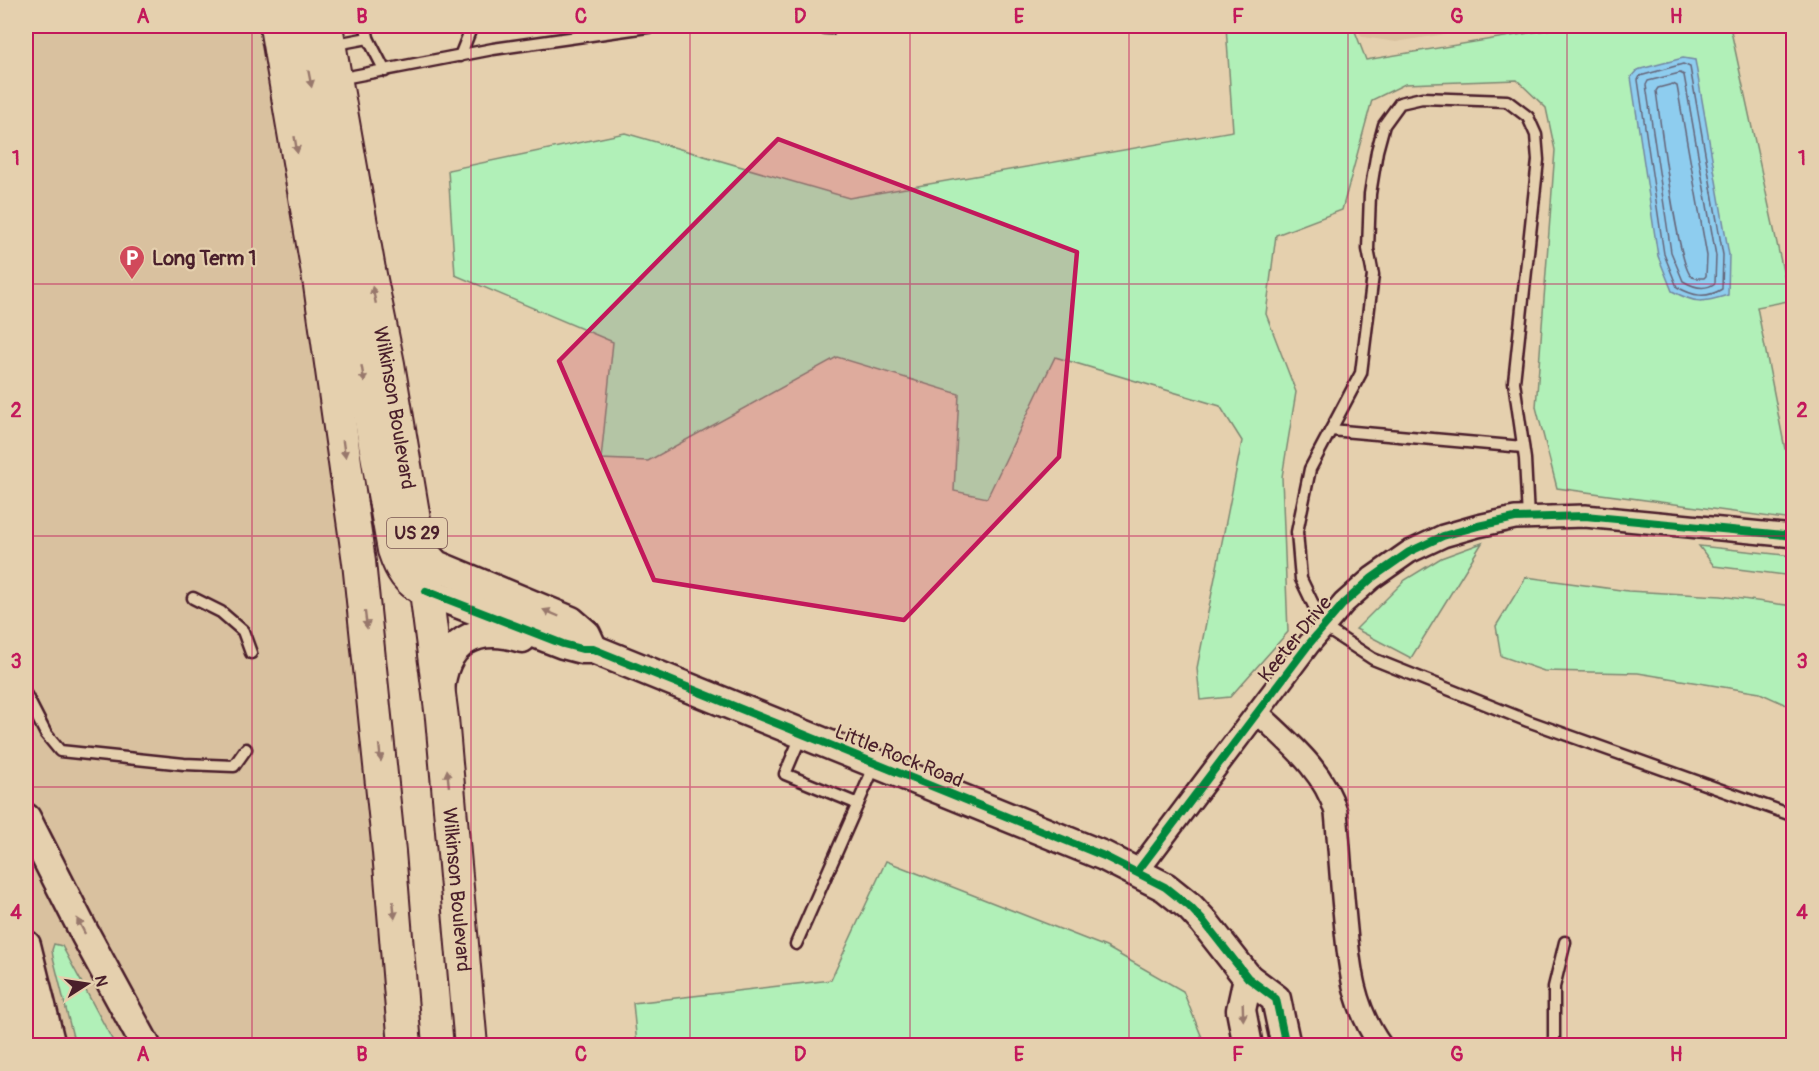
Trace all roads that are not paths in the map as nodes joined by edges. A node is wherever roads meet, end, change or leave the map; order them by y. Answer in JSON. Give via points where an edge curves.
{"nodes":[{"id":1,"x":276,"y":26,"type":"edge"},
{"id":2,"x":289,"y":26,"type":"edge"},
{"id":3,"x":366,"y":26,"type":"edge"},
{"id":4,"x":472,"y":26,"type":"edge"},
{"id":5,"x":654,"y":26,"type":"edge"},
{"id":6,"x":791,"y":26,"type":"edge"},
{"id":7,"x":831,"y":28,"type":"dead end"},
{"id":8,"x":327,"y":35,"type":"edge"},
{"id":9,"x":368,"y":38,"type":"junction"},
{"id":10,"x":460,"y":56,"type":"junction"},
{"id":11,"x":385,"y":71,"type":"junction"},
{"id":12,"x":335,"y":80,"type":"junction"},
{"id":13,"x":1331,"y":430,"type":"junction"},
{"id":14,"x":1523,"y":447,"type":"junction"},
{"id":15,"x":1528,"y":518,"type":"junction"},
{"id":16,"x":417,"y":532,"type":"junction"},
{"id":17,"x":1794,"y":536,"type":"edge"},
{"id":18,"x":426,"y":591,"type":"junction"},
{"id":19,"x":193,"y":598,"type":"dead end"},
{"id":20,"x":1324,"y":627,"type":"junction"},
{"id":21,"x":560,"y":643,"type":"junction"},
{"id":22,"x":593,"y":649,"type":"junction"},
{"id":23,"x":251,"y":653,"type":"dead end"},
{"id":24,"x":26,"y":695,"type":"edge"},
{"id":25,"x":440,"y":700,"type":"junction"},
{"id":26,"x":1258,"y":713,"type":"junction"},
{"id":27,"x":802,"y":734,"type":"junction"},
{"id":28,"x":246,"y":749,"type":"dead end"},
{"id":29,"x":875,"y":764,"type":"junction"},
{"id":30,"x":858,"y":804,"type":"junction"},
{"id":31,"x":1794,"y":816,"type":"edge"},
{"id":32,"x":26,"y":818,"type":"edge"},
{"id":33,"x":1137,"y":872,"type":"junction"},
{"id":34,"x":1565,"y":942,"type":"dead end"},
{"id":35,"x":796,"y":944,"type":"dead end"},
{"id":36,"x":26,"y":945,"type":"edge"},
{"id":37,"x":1248,"y":978,"type":"junction"},
{"id":38,"x":403,"y":1015,"type":"junction"},
{"id":39,"x":1288,"y":1040,"type":"edge"},
{"id":40,"x":143,"y":1041,"type":"edge"},
{"id":41,"x":51,"y":1046,"type":"edge"},
{"id":42,"x":390,"y":1046,"type":"edge"},
{"id":43,"x":405,"y":1046,"type":"edge"},
{"id":44,"x":471,"y":1046,"type":"edge"},
{"id":45,"x":1248,"y":1046,"type":"edge"},
{"id":46,"x":1381,"y":1046,"type":"edge"},
{"id":47,"x":1554,"y":1046,"type":"edge"}],
"edges":[{"from":1,"to":38,"type":"main road","one_way":true,"via":[[320,285],[350,494],[375,706]]},
{"from":2,"to":18,"type":"main road","one_way":true,"via":[[299,40],[309,74],[394,550],[402,572]]},
{"from":3,"to":9,"type":"lane"},
{"from":4,"to":10,"type":"lane"},
{"from":5,"to":10,"type":"lane"},
{"from":6,"to":7,"type":"lane"},
{"from":8,"to":9,"type":"lane"},
{"from":8,"to":12,"type":"main road","name":"Wilkinson Boulevard","number":"US 29"},
{"from":9,"to":11,"type":"lane"},
{"from":10,"to":11,"type":"lane"},
{"from":11,"to":12,"type":"lane"},
{"from":16,"to":12,"type":"main road","name":"Wilkinson Boulevard","number":"US 29","one_way":true},
{"from":13,"to":14,"type":"lane"},
{"from":13,"to":14,"type":"lane","via":[[1361,373],[1373,275],[1368,249],[1370,194],[1384,125],[1400,103],[1422,98],[1507,101],[1527,117],[1536,135],[1538,160],[1514,382]]},
{"from":13,"to":20,"type":"lane","via":[[1310,469],[1297,532],[1301,579]]},
{"from":14,"to":15,"type":"lane"},
{"from":15,"to":17,"type":"street","name":"Keeter Drive","via":[[1586,516]]},
{"from":15,"to":20,"type":"street","name":"Keeter Drive","via":[[1452,533],[1409,552],[1344,603]]},
{"from":16,"to":18,"type":"main road","name":"Wilkinson Boulevard","number":"US 29"},
{"from":22,"to":16,"type":"street","one_way":true,"via":[[586,634],[571,621],[436,565],[425,554]]},
{"from":18,"to":21,"type":"street","name":"Little Rock Road"},
{"from":18,"to":25,"type":"main road","name":"Wilkinson Boulevard","number":"US 29"},
{"from":19,"to":23,"type":"lane","via":[[221,612],[243,631]]},
{"from":20,"to":26,"type":"street","name":"Keeter Drive"},
{"from":20,"to":31,"type":"lane","via":[[1373,659],[1528,721]]},
{"from":21,"to":22,"type":"street","name":"Little Rock Road"},
{"from":21,"to":25,"type":"street","via":[[544,645],[502,632],[476,635],[448,659]]},
{"from":22,"to":27,"type":"street","name":"Little Rock Road"},
{"from":24,"to":28,"type":"lane","via":[[46,734],[60,751],[234,766]]},
{"from":44,"to":25,"type":"main road","name":"Wilkinson Boulevard","number":"US 29","one_way":true},
{"from":26,"to":33,"type":"street","name":"Keeter Drive"},
{"from":26,"to":46,"type":"street","via":[[1312,767],[1331,795],[1354,990],[1365,1020]]},
{"from":27,"to":29,"type":"street","name":"Little Rock Road"},
{"from":27,"to":30,"type":"lane","via":[[785,774]]},
{"from":29,"to":30,"type":"lane"},
{"from":29,"to":33,"type":"street","name":"Little Rock Road"},
{"from":30,"to":35,"type":"lane"},
{"from":40,"to":32,"type":"street","one_way":true},
{"from":33,"to":37,"type":"street","name":"Little Rock Road","via":[[1190,907]]},
{"from":34,"to":47,"type":"lane","via":[[1554,987]]},
{"from":36,"to":41,"type":"street"},
{"from":37,"to":39,"type":"street","name":"Little Rock Road","via":[[1276,999]]},
{"from":37,"to":45,"type":"street","one_way":true,"via":[[1241,1010]]},
{"from":38,"to":42,"type":"main road"},
{"from":38,"to":43,"type":"main road"}]}
